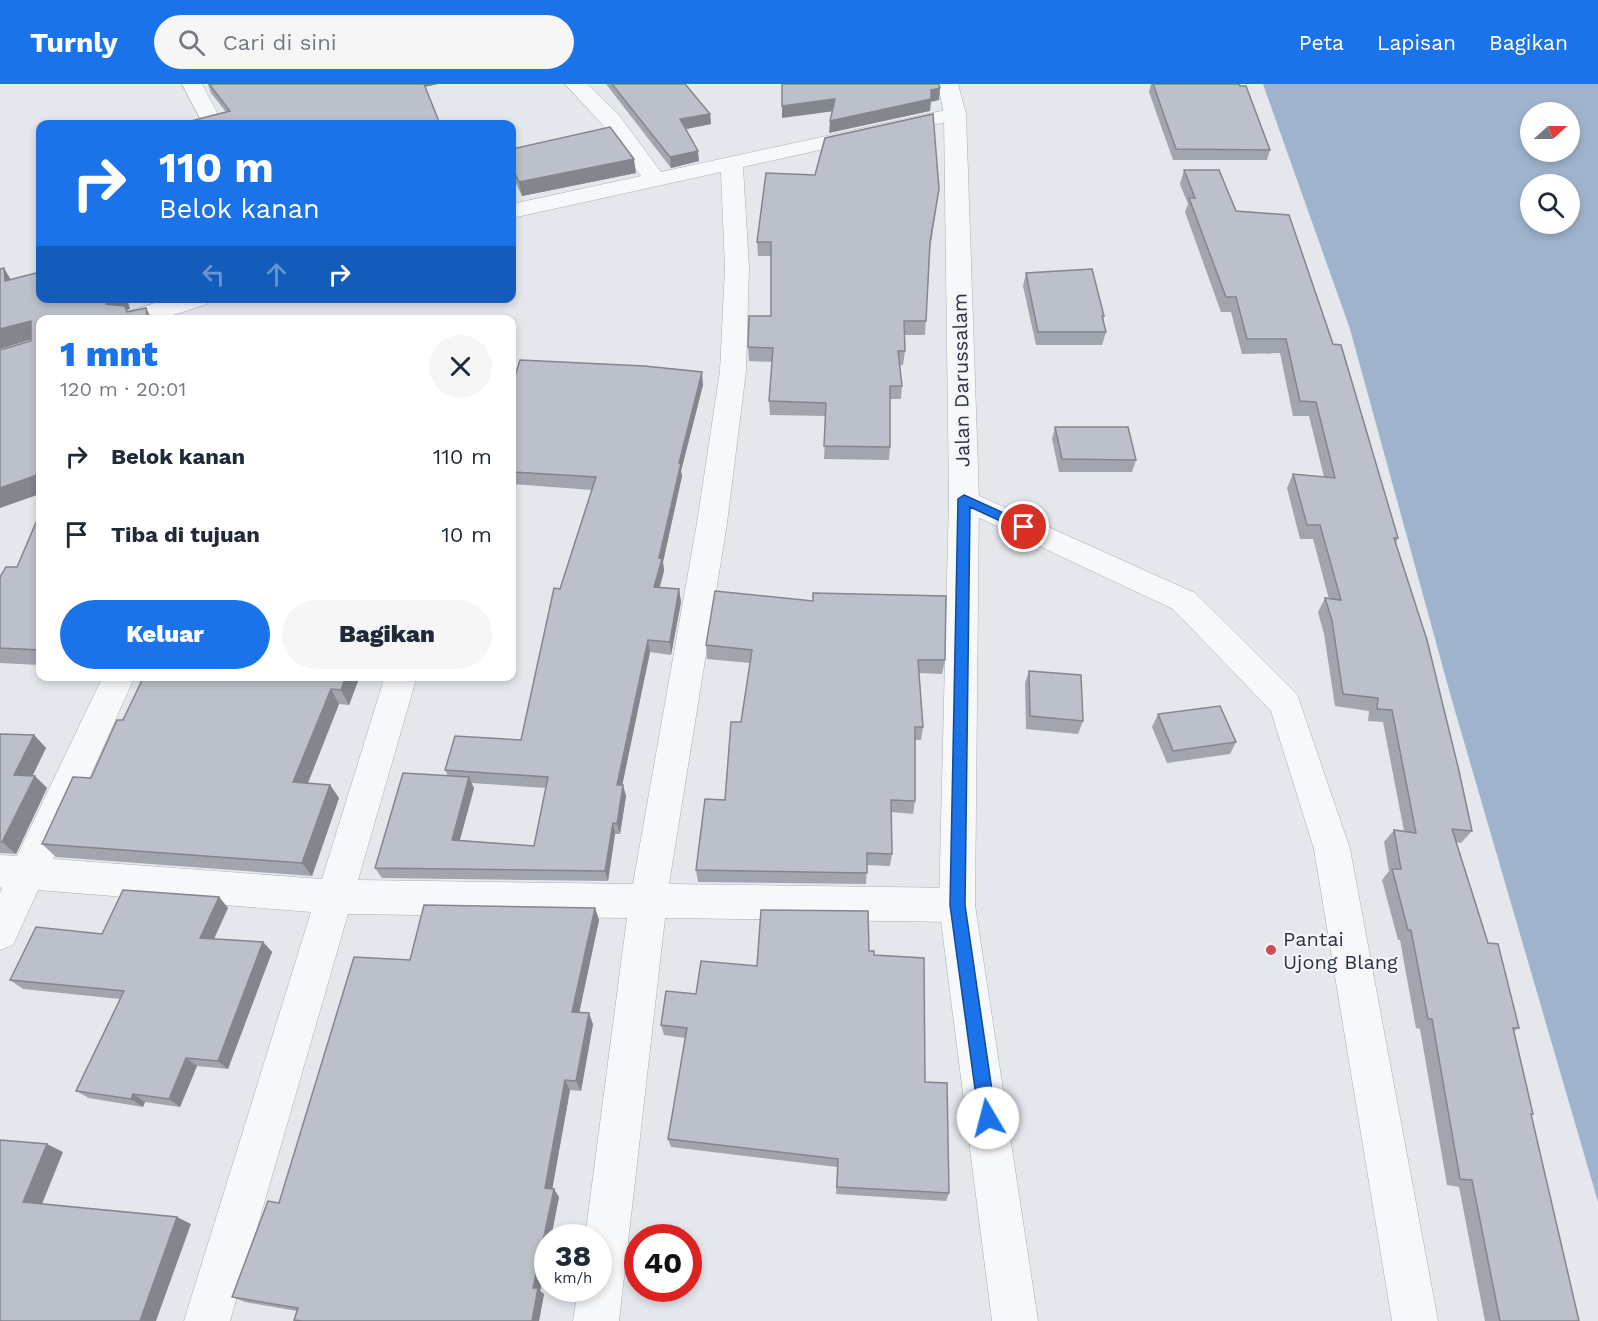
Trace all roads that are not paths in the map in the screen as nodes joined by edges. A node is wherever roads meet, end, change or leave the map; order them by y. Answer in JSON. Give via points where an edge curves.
{"nodes":[{"id":1,"x":192,"y":84,"type":"edge"},
{"id":2,"x":575,"y":84,"type":"edge"},
{"id":3,"x":952,"y":99,"type":"edge"},
{"id":4,"x":211,"y":120,"type":"edge"},
{"id":5,"x":732,"y":162,"type":"junction"},
{"id":6,"x":654,"y":178,"type":"junction"},
{"id":7,"x":516,"y":210,"type":"edge"},
{"id":8,"x":183,"y":303,"type":"edge"},
{"id":9,"x":145,"y":315,"type":"edge"},
{"id":10,"x":964,"y":499,"type":"junction"},
{"id":11,"x":116,"y":681,"type":"edge"},
{"id":12,"x":399,"y":681,"type":"edge"},
{"id":13,"x":15,"y":872,"type":"edge"},
{"id":14,"x":333,"y":897,"type":"junction"},
{"id":15,"x":648,"y":902,"type":"junction"},
{"id":16,"x":957,"y":905,"type":"junction"},
{"id":17,"x":0,"y":933,"type":"edge"},
{"id":18,"x":207,"y":1321,"type":"edge"},
{"id":19,"x":596,"y":1321,"type":"edge"},
{"id":20,"x":1015,"y":1321,"type":"edge"},
{"id":21,"x":1414,"y":1321,"type":"edge"}],
"edges":[{"from":1,"to":4,"type":"street"},
{"from":2,"to":6,"type":"street","via":[[610,119]]},
{"from":3,"to":5,"type":"street"},
{"from":3,"to":10,"type":"street","name":"Jalan Darussalam"},
{"from":5,"to":6,"type":"street"},
{"from":5,"to":15,"type":"street","via":[[737,268],[733,371],[712,523]]},
{"from":6,"to":7,"type":"street"},
{"from":8,"to":9,"type":"street"},
{"from":10,"to":16,"type":"street","name":"Jalan Darussalam"},
{"from":10,"to":21,"type":"street","via":[[1184,601],[1286,704],[1332,849]]},
{"from":11,"to":13,"type":"street"},
{"from":12,"to":14,"type":"street"},
{"from":13,"to":14,"type":"street"},
{"from":13,"to":17,"type":"street"},
{"from":14,"to":15,"type":"street"},
{"from":14,"to":18,"type":"street"},
{"from":15,"to":16,"type":"street"},
{"from":15,"to":19,"type":"street"},
{"from":16,"to":20,"type":"street","name":"Jalan Darussalam"}]}
